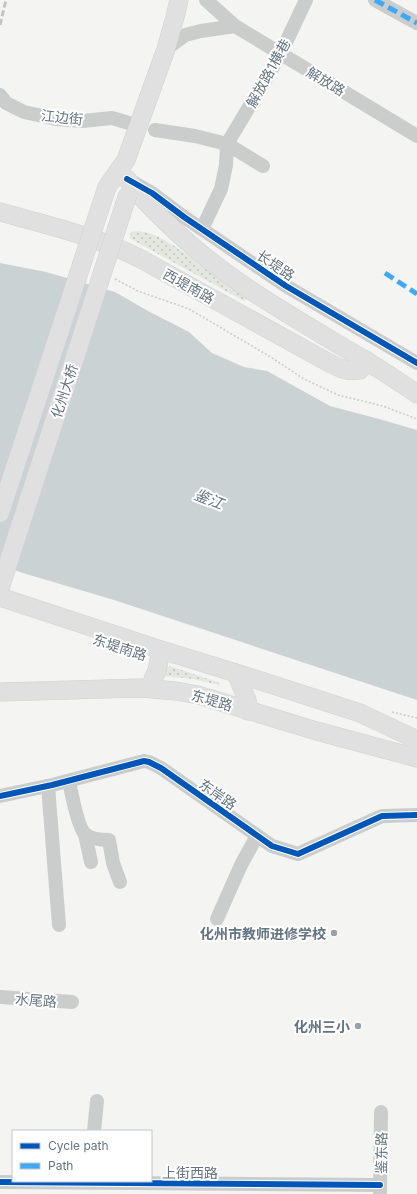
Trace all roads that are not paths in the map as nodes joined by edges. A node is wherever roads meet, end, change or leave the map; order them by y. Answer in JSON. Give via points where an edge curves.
{"nodes":[{"id":1,"x":179,"y":0,"type":"edge"},
{"id":2,"x":206,"y":0,"type":"edge"},
{"id":3,"x":306,"y":0,"type":"edge"},
{"id":4,"x":375,"y":0,"type":"edge"},
{"id":5,"x":417,"y":23,"type":"edge"},
{"id":6,"x":235,"y":26,"type":"junction"},
{"id":7,"x":166,"y":49,"type":"junction"},
{"id":8,"x":280,"y":54,"type":"junction"},
{"id":9,"x":0,"y":95,"type":"edge"},
{"id":10,"x":130,"y":123,"type":"dead end"},
{"id":11,"x":155,"y":130,"type":"dead end"},
{"id":12,"x":417,"y":136,"type":"edge"},
{"id":13,"x":227,"y":144,"type":"junction"},
{"id":14,"x":126,"y":160,"type":"junction"},
{"id":15,"x":263,"y":166,"type":"dead end"},
{"id":16,"x":128,"y":187,"type":"junction"},
{"id":17,"x":0,"y":212,"type":"edge"},
{"id":18,"x":202,"y":228,"type":"junction"},
{"id":19,"x":366,"y":360,"type":"junction"},
{"id":20,"x":417,"y":363,"type":"edge"},
{"id":21,"x":417,"y":394,"type":"edge"},
{"id":22,"x":0,"y":513,"type":"edge"},
{"id":23,"x":0,"y":588,"type":"edge"},
{"id":24,"x":0,"y":597,"type":"edge"},
{"id":25,"x":0,"y":607,"type":"edge"},
{"id":26,"x":159,"y":660,"type":"junction"},
{"id":27,"x":153,"y":679,"type":"junction"},
{"id":28,"x":0,"y":682,"type":"edge"},
{"id":29,"x":0,"y":692,"type":"edge"},
{"id":30,"x":243,"y":692,"type":"junction"},
{"id":31,"x":417,"y":740,"type":"edge"},
{"id":32,"x":417,"y":748,"type":"edge"},
{"id":33,"x":417,"y":758,"type":"edge"},
{"id":34,"x":69,"y":781,"type":"junction"},
{"id":35,"x":48,"y":786,"type":"junction"},
{"id":36,"x":0,"y":796,"type":"edge"},
{"id":37,"x":417,"y":815,"type":"edge"},
{"id":38,"x":85,"y":834,"type":"junction"},
{"id":39,"x":257,"y":836,"type":"junction"},
{"id":40,"x":91,"y":862,"type":"dead end"},
{"id":41,"x":120,"y":882,"type":"dead end"},
{"id":42,"x":217,"y":919,"type":"dead end"},
{"id":43,"x":59,"y":924,"type":"dead end"},
{"id":44,"x":0,"y":997,"type":"edge"},
{"id":45,"x":72,"y":1002,"type":"dead end"},
{"id":46,"x":97,"y":1101,"type":"dead end"},
{"id":47,"x":381,"y":1112,"type":"dead end"},
{"id":48,"x":94,"y":1130,"type":"edge"},
{"id":49,"x":0,"y":1182,"type":"edge"},
{"id":50,"x":88,"y":1186,"type":"edge"},
{"id":51,"x":30,"y":1188,"type":"edge"},
{"id":52,"x":141,"y":1189,"type":"edge"},
{"id":53,"x":182,"y":1189,"type":"edge"},
{"id":54,"x":227,"y":1189,"type":"edge"},
{"id":55,"x":277,"y":1189,"type":"edge"},
{"id":56,"x":318,"y":1189,"type":"edge"},
{"id":57,"x":380,"y":1189,"type":"edge"}],
"edges":[{"from":1,"to":7,"type":"main road"},
{"from":2,"to":6,"type":"street","name":"解放路"},
{"from":3,"to":8,"type":"street","name":"解放路1横巷"},
{"from":4,"to":5,"type":"street"},
{"from":6,"to":7,"type":"street","via":[[185,35]]},
{"from":6,"to":8,"type":"street","name":"解放路"},
{"from":7,"to":14,"type":"main road"},
{"from":8,"to":12,"type":"street","name":"解放路"},
{"from":8,"to":13,"type":"street","name":"解放路1横巷"},
{"from":9,"to":10,"type":"street","name":"江边街","via":[[6,103],[24,112],[56,119],[84,121],[112,118]]},
{"from":11,"to":13,"type":"street"},
{"from":13,"to":15,"type":"street"},
{"from":13,"to":18,"type":"street","via":[[221,189]]},
{"from":14,"to":16,"type":"main road"},
{"from":14,"to":22,"type":"main road","name":"化州大桥","bridge":true,"via":[[107,187]]},
{"from":16,"to":18,"type":"street","name":"长堤路","via":[[152,193]]},
{"from":16,"to":19,"type":"main road","via":[[214,266],[268,302]]},
{"from":16,"to":23,"type":"main road","name":"化州大桥","bridge":true},
{"from":17,"to":19,"type":"main road","name":"西堤南路","via":[[120,248],[341,368],[360,370]]},
{"from":18,"to":20,"type":"street","name":"长堤路","via":[[286,286]]},
{"from":19,"to":21,"type":"main road"},
{"from":24,"to":30,"type":"main road","name":"东堤南路","via":[[158,649]]},
{"from":25,"to":26,"type":"main road","name":"东堤南路"},
{"from":26,"to":27,"type":"main road"},
{"from":26,"to":30,"type":"main road","name":"东堤南路"},
{"from":27,"to":28,"type":"main road","name":"东堤路"},
{"from":27,"to":30,"type":"main road","name":"东堤路"},
{"from":29,"to":30,"type":"main road","name":"东堤路","via":[[140,688],[198,695]]},
{"from":30,"to":31,"type":"main road","via":[[360,713]]},
{"from":30,"to":32,"type":"main road","name":"东堤路","via":[[316,720]]},
{"from":30,"to":33,"type":"main road","name":"东堤路","via":[[313,730]]},
{"from":34,"to":35,"type":"street","name":"东岸路"},
{"from":34,"to":38,"type":"street","via":[[80,826]]},
{"from":34,"to":39,"type":"street","name":"东岸路","via":[[148,761]]},
{"from":35,"to":36,"type":"street","name":"东岸路"},
{"from":35,"to":43,"type":"street"},
{"from":37,"to":39,"type":"street","name":"东岸路","via":[[382,816],[298,854],[272,846]]},
{"from":38,"to":40,"type":"street"},
{"from":38,"to":41,"type":"street","via":[[109,840]]},
{"from":39,"to":42,"type":"street"},
{"from":44,"to":45,"type":"street","name":"水尾路"},
{"from":46,"to":48,"type":"street"},
{"from":47,"to":57,"type":"street","name":"鉴东路"},
{"from":49,"to":51,"type":"street","name":"上街西路"},
{"from":50,"to":51,"type":"street","name":"上街西路"},
{"from":50,"to":52,"type":"street","name":"上街西路"},
{"from":52,"to":53,"type":"street","name":"上街西路"},
{"from":53,"to":54,"type":"street","name":"上街西路"},
{"from":54,"to":55,"type":"street","name":"上街西路"},
{"from":55,"to":56,"type":"street","name":"上街西路"},
{"from":56,"to":57,"type":"street","name":"上街西路"}]}
